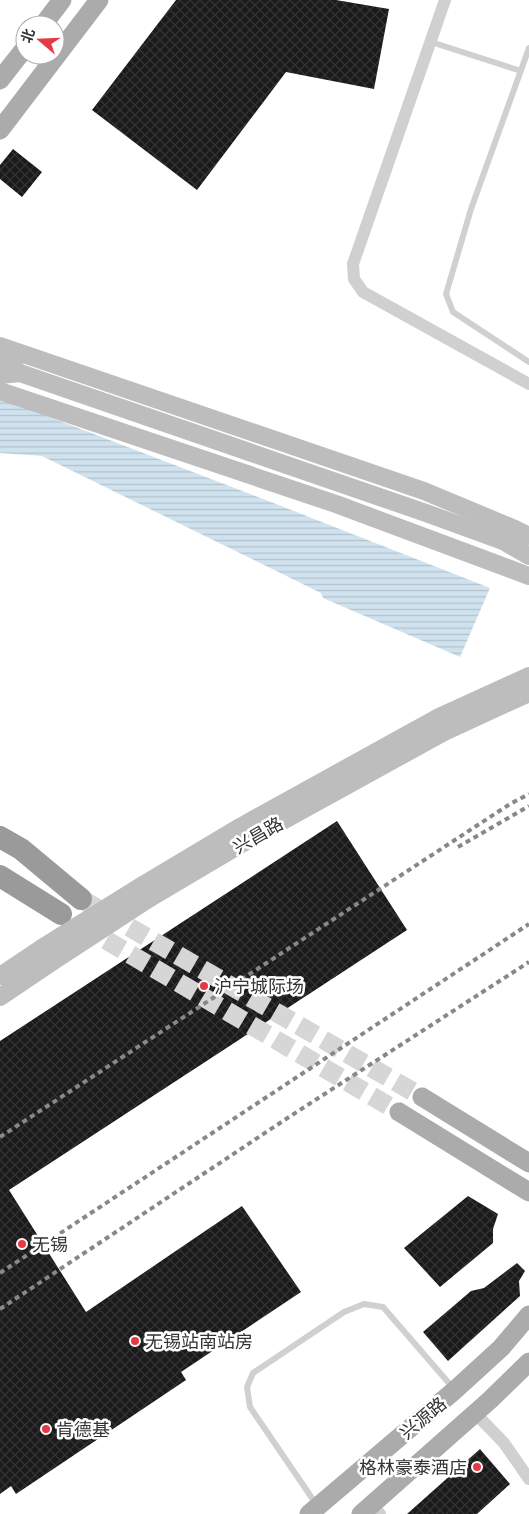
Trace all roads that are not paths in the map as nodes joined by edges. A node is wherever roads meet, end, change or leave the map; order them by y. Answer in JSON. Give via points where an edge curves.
{"nodes":[{"id":1,"x":62,"y":0,"type":"edge"},
{"id":2,"x":99,"y":0,"type":"edge"},
{"id":3,"x":445,"y":0,"type":"edge"},
{"id":4,"x":51,"y":15,"type":"edge"},
{"id":5,"x":430,"y":42,"type":"junction"},
{"id":6,"x":529,"y":48,"type":"edge"},
{"id":7,"x":15,"y":61,"type":"edge"},
{"id":8,"x":521,"y":71,"type":"junction"},
{"id":9,"x":0,"y":80,"type":"edge"},
{"id":10,"x":0,"y":130,"type":"edge"},
{"id":11,"x":0,"y":346,"type":"edge"},
{"id":12,"x":0,"y":358,"type":"edge"},
{"id":13,"x":529,"y":362,"type":"edge"},
{"id":14,"x":20,"y":374,"type":"junction"},
{"id":15,"x":0,"y":375,"type":"edge"},
{"id":16,"x":529,"y":384,"type":"edge"},
{"id":17,"x":0,"y":391,"type":"edge"},
{"id":18,"x":529,"y":536,"type":"edge"},
{"id":19,"x":529,"y":556,"type":"edge"},
{"id":20,"x":529,"y":576,"type":"edge"},
{"id":21,"x":529,"y":676,"type":"edge"},
{"id":22,"x":529,"y":693,"type":"edge"},
{"id":23,"x":0,"y":837,"type":"edge"},
{"id":24,"x":0,"y":852,"type":"edge"},
{"id":25,"x":0,"y":876,"type":"edge"},
{"id":26,"x":0,"y":888,"type":"edge"},
{"id":27,"x":146,"y":892,"type":"junction"},
{"id":28,"x":47,"y":955,"type":"junction"},
{"id":29,"x":0,"y":976,"type":"edge"},
{"id":30,"x":0,"y":997,"type":"edge"},
{"id":31,"x":422,"y":1097,"type":"tunnel mouth"},
{"id":32,"x":399,"y":1112,"type":"tunnel mouth"},
{"id":33,"x":529,"y":1163,"type":"edge"},
{"id":34,"x":529,"y":1192,"type":"edge"},
{"id":35,"x":529,"y":1314,"type":"edge"},
{"id":36,"x":529,"y":1362,"type":"edge"},
{"id":37,"x":529,"y":1374,"type":"edge"},
{"id":38,"x":455,"y":1390,"type":"junction"},
{"id":39,"x":490,"y":1400,"type":"junction"},
{"id":40,"x":476,"y":1413,"type":"junction"},
{"id":41,"x":529,"y":1479,"type":"edge"},
{"id":42,"x":314,"y":1510,"type":"edge"},
{"id":43,"x":371,"y":1511,"type":"edge"}],
"edges":[{"from":1,"to":4,"type":"main road"},
{"from":2,"to":10,"type":"main road"},
{"from":3,"to":5,"type":"street"},
{"from":5,"to":8,"type":"lane"},
{"from":5,"to":16,"type":"street","via":[[353,264],[354,279],[363,292]]},
{"from":6,"to":8,"type":"lane"},
{"from":7,"to":9,"type":"main road"},
{"from":8,"to":13,"type":"lane","via":[[471,210],[446,294],[453,312]]},
{"from":11,"to":18,"type":"main road","via":[[424,491]]},
{"from":12,"to":14,"type":"main road"},
{"from":14,"to":15,"type":"main road"},
{"from":14,"to":19,"type":"main road","bridge":true,"via":[[426,513],[503,541]]},
{"from":17,"to":20,"type":"main road","via":[[336,504]]},
{"from":21,"to":27,"type":"main road","name":"兴昌路","via":[[437,718],[240,827]]},
{"from":22,"to":27,"type":"main road","name":"兴昌路","via":[[444,732]]},
{"from":23,"to":24,"type":"highway","via":[[81,899]]},
{"from":25,"to":26,"type":"highway","via":[[61,914]]},
{"from":27,"to":28,"type":"main road","name":"兴昌路","bridge":true},
{"from":28,"to":29,"type":"main road","name":"兴昌路"},
{"from":28,"to":30,"type":"main road","name":"兴昌路"},
{"from":31,"to":33,"type":"main road"},
{"from":32,"to":34,"type":"main road"},
{"from":35,"to":38,"type":"main road","name":"兴源路","via":[[501,1348]]},
{"from":36,"to":39,"type":"main road","name":"兴源路"},
{"from":37,"to":39,"type":"main road"},
{"from":38,"to":42,"type":"main road","name":"兴源路"},
{"from":38,"to":42,"type":"lane","via":[[383,1307],[364,1304],[344,1312],[253,1373],[247,1387],[250,1407]]},
{"from":39,"to":40,"type":"main road","name":"兴源路"},
{"from":40,"to":41,"type":"street","via":[[504,1443]]},
{"from":40,"to":43,"type":"main road","name":"兴源路"}]}
